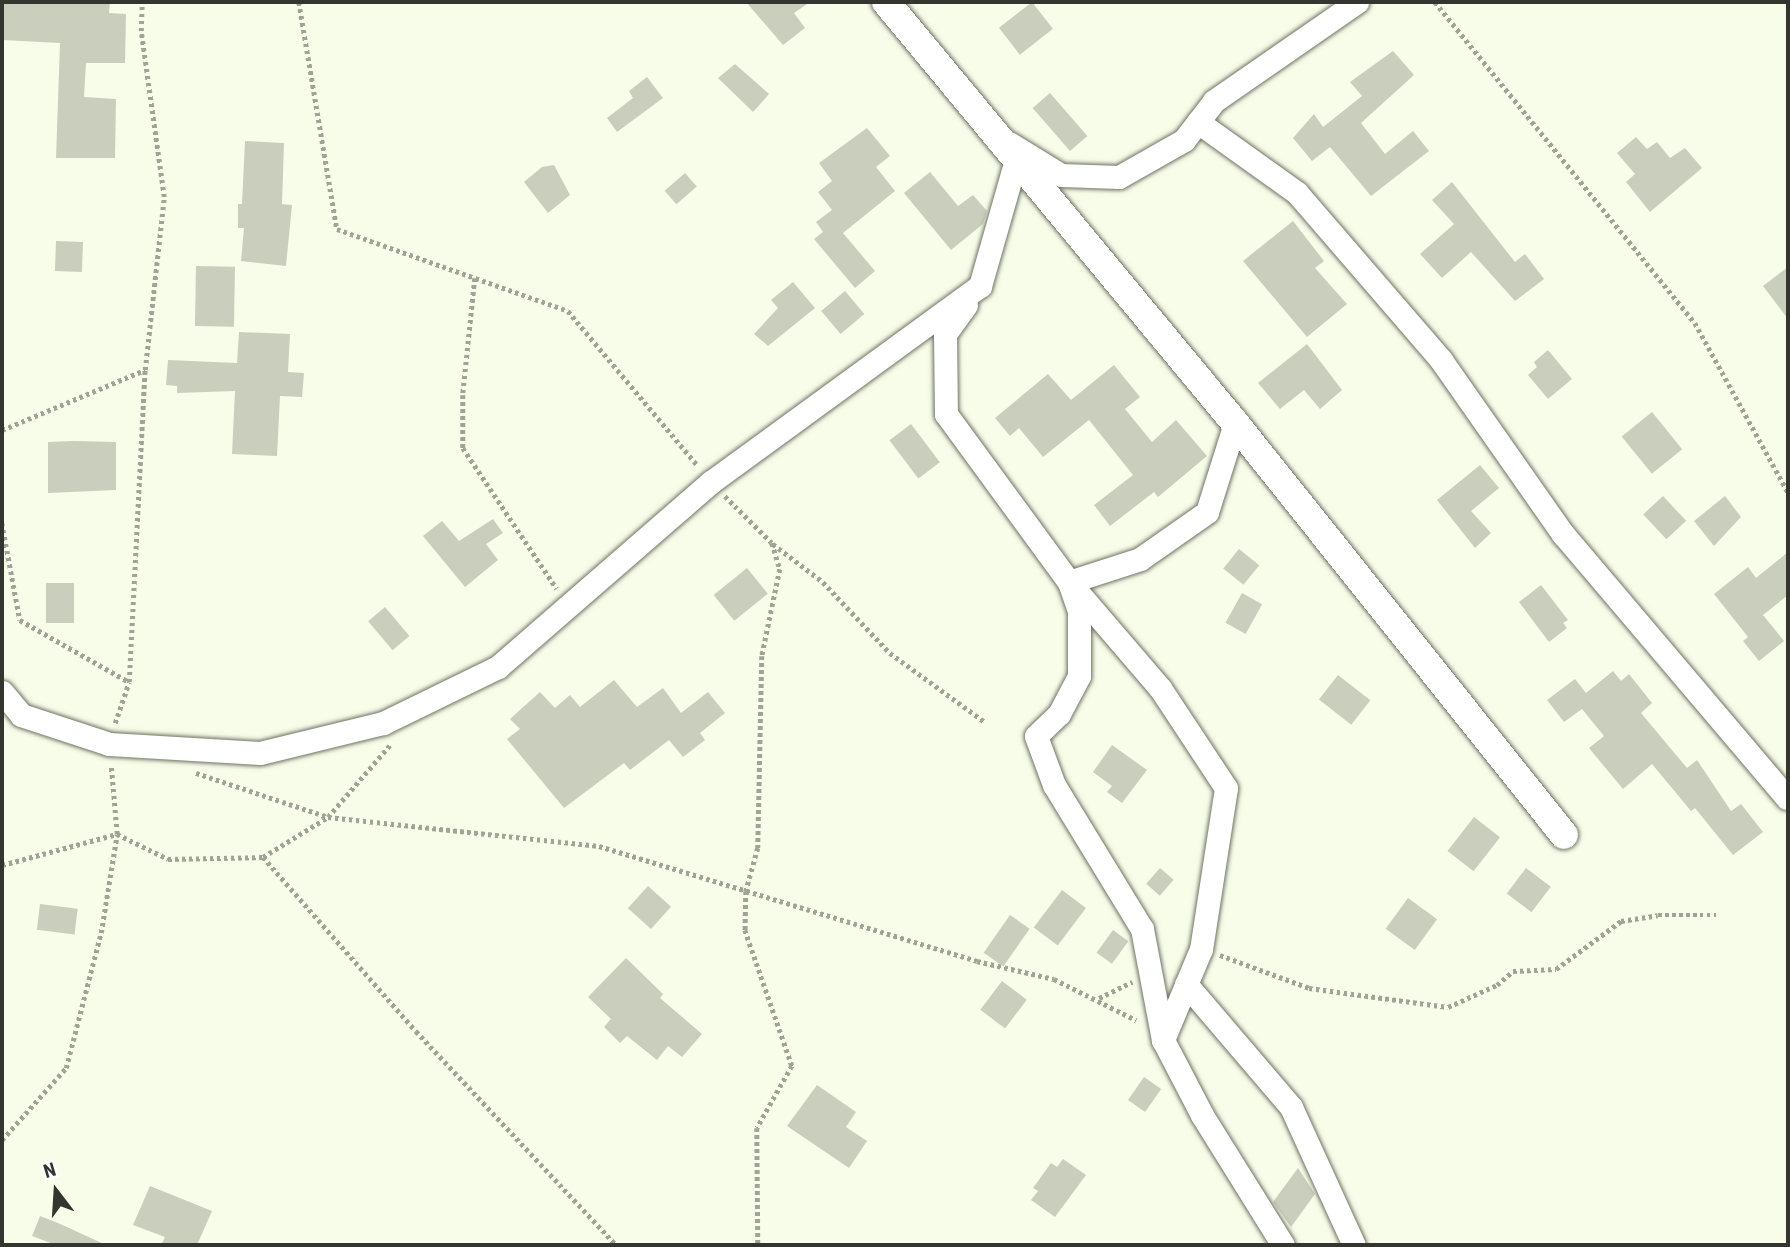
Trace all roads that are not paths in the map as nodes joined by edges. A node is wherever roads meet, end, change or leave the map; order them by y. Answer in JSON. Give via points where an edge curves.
{"nodes":[{"id":1,"x":886,"y":2,"type":"edge"},
{"id":2,"x":1357,"y":2,"type":"edge"},
{"id":3,"x":1198,"y":122,"type":"junction"},
{"id":4,"x":997,"y":135,"type":"junction"},
{"id":5,"x":1016,"y":160,"type":"junction"},
{"id":6,"x":980,"y":286,"type":"junction"},
{"id":7,"x":1235,"y":423,"type":"junction"},
{"id":8,"x":1069,"y":582,"type":"junction"},
{"id":9,"x":2,"y":692,"type":"edge"},
{"id":10,"x":1787,"y":798,"type":"edge"},
{"id":11,"x":1564,"y":835,"type":"dead end"},
{"id":12,"x":1186,"y":984,"type":"junction"},
{"id":13,"x":1163,"y":1041,"type":"junction"},
{"id":14,"x":1283,"y":1245,"type":"edge"},
{"id":15,"x":1353,"y":1245,"type":"edge"}],
"edges":[{"from":1,"to":4,"type":"street"},
{"from":2,"to":3,"type":"street","via":[[1214,101]]},
{"from":3,"to":4,"type":"street","via":[[1184,140],[1119,177],[1061,175]]},
{"from":3,"to":10,"type":"street","via":[[1297,192],[1441,360],[1563,534]]},
{"from":4,"to":5,"type":"street"},
{"from":5,"to":6,"type":"street"},
{"from":5,"to":7,"type":"street"},
{"from":6,"to":8,"type":"street","via":[[945,334],[946,414]]},
{"from":6,"to":9,"type":"street","via":[[711,482],[498,667],[383,723],[260,753],[108,744],[21,715]]},
{"from":7,"to":8,"type":"street","via":[[1207,512],[1140,559]]},
{"from":7,"to":11,"type":"street"},
{"from":8,"to":12,"type":"street","via":[[1160,688],[1226,788],[1201,949]]},
{"from":8,"to":13,"type":"street","via":[[1079,611],[1079,676],[1059,714],[1036,736],[1054,785],[1142,929]]},
{"from":12,"to":13,"type":"street"},
{"from":12,"to":15,"type":"street","via":[[1291,1107]]},
{"from":13,"to":14,"type":"street","via":[[1202,1115]]}]}
